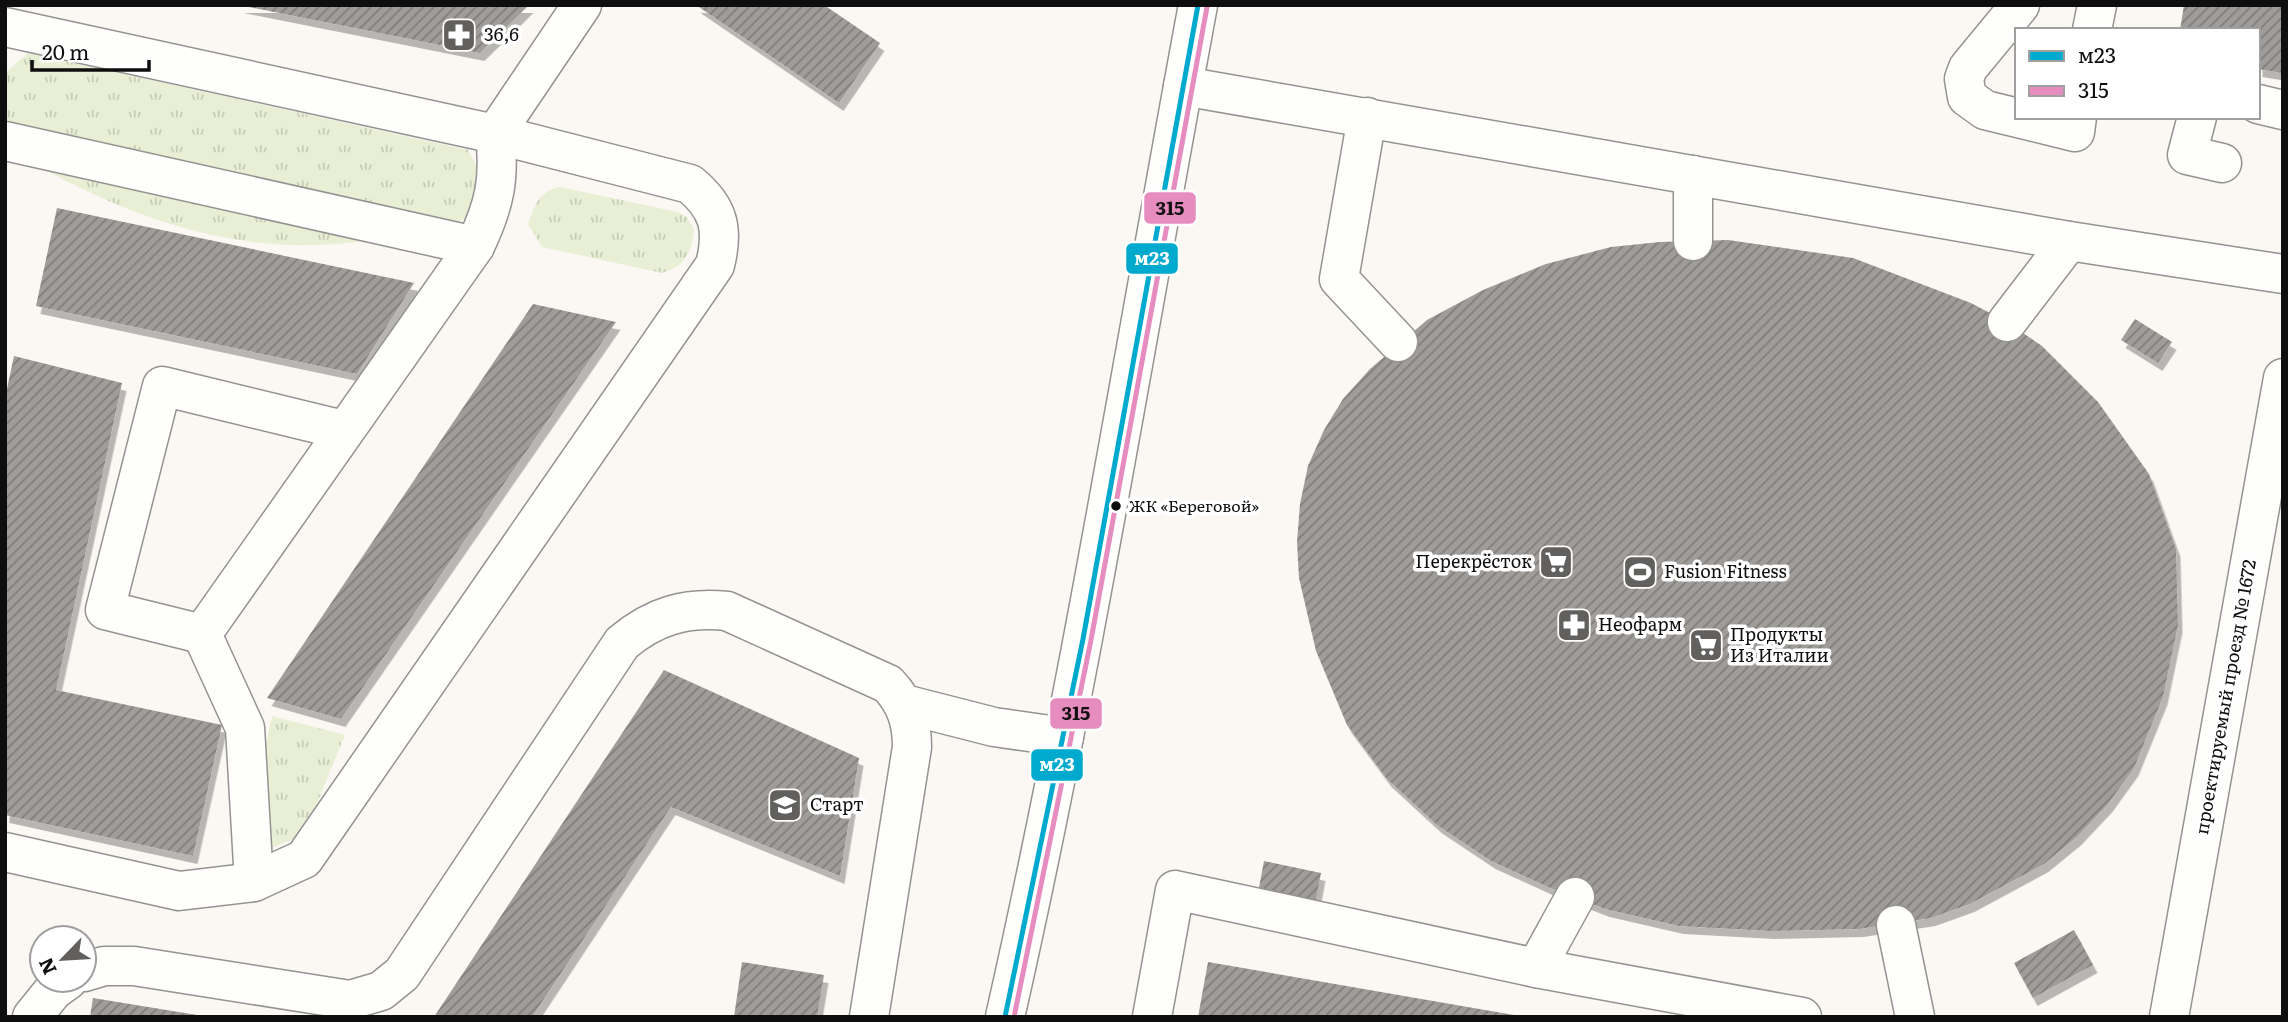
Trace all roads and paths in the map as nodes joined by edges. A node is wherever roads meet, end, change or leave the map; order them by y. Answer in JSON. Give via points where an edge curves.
{"nodes":[{"id":1,"x":582,"y":5,"type":"edge"},
{"id":2,"x":1198,"y":5,"type":"edge"},
{"id":3,"x":2020,"y":5,"type":"edge"},
{"id":4,"x":2097,"y":5,"type":"edge"},
{"id":5,"x":5,"y":27,"type":"edge"},
{"id":6,"x":2092,"y":28,"type":"edge"},
{"id":7,"x":1182,"y":86,"type":"junction"},
{"id":8,"x":2260,"y":104,"type":"edge"},
{"id":9,"x":2283,"y":110,"type":"edge"},
{"id":10,"x":1367,"y":117,"type":"junction"},
{"id":11,"x":2015,"y":117,"type":"edge"},
{"id":12,"x":2021,"y":119,"type":"edge"},
{"id":13,"x":2077,"y":119,"type":"edge"},
{"id":14,"x":2196,"y":119,"type":"edge"},
{"id":15,"x":495,"y":134,"type":"junction"},
{"id":16,"x":5,"y":141,"type":"edge"},
{"id":17,"x":2222,"y":163,"type":"dead end"},
{"id":18,"x":1693,"y":175,"type":"junction"},
{"id":19,"x":1693,"y":241,"type":"dead end"},
{"id":20,"x":2068,"y":241,"type":"junction"},
{"id":21,"x":475,"y":246,"type":"junction"},
{"id":22,"x":2283,"y":274,"type":"edge"},
{"id":23,"x":2007,"y":322,"type":"dead end"},
{"id":24,"x":1398,"y":342,"type":"dead end"},
{"id":25,"x":2283,"y":378,"type":"edge"},
{"id":26,"x":343,"y":430,"type":"junction"},
{"id":27,"x":2276,"y":456,"type":"edge"},
{"id":28,"x":202,"y":634,"type":"junction"},
{"id":29,"x":904,"y":704,"type":"junction"},
{"id":30,"x":1064,"y":737,"type":"junction"},
{"id":31,"x":5,"y":852,"type":"edge"},
{"id":32,"x":254,"y":882,"type":"junction"},
{"id":33,"x":1575,"y":897,"type":"dead end"},
{"id":34,"x":1896,"y":925,"type":"dead end"},
{"id":35,"x":98,"y":968,"type":"edge"},
{"id":36,"x":1536,"y":968,"type":"junction"},
{"id":37,"x":51,"y":994,"type":"edge"},
{"id":38,"x":32,"y":1017,"type":"edge"},
{"id":39,"x":869,"y":1017,"type":"edge"},
{"id":40,"x":1005,"y":1017,"type":"edge"},
{"id":41,"x":1152,"y":1017,"type":"edge"},
{"id":42,"x":1802,"y":1017,"type":"edge"},
{"id":43,"x":1915,"y":1017,"type":"edge"},
{"id":44,"x":2169,"y":1017,"type":"edge"}],
"edges":[{"from":1,"to":15,"type":"street"},
{"from":2,"to":7,"type":"street"},
{"from":3,"to":11,"type":"street","via":[[1968,68],[1965,79],[1968,97],[1984,110]]},
{"from":4,"to":6,"type":"street"},
{"from":5,"to":15,"type":"street"},
{"from":7,"to":10,"type":"street"},
{"from":7,"to":30,"type":"street"},
{"from":8,"to":9,"type":"street"},
{"from":10,"to":18,"type":"street"},
{"from":10,"to":24,"type":"street","via":[[1339,279]]},
{"from":12,"to":13,"type":"street","via":[[2075,132]]},
{"from":14,"to":17,"type":"street","via":[[2187,155]]},
{"from":15,"to":21,"type":"street","via":[[499,170],[491,212]]},
{"from":15,"to":32,"type":"street","via":[[690,184],[709,200],[716,217],[720,244],[715,265],[304,859]]},
{"from":16,"to":21,"type":"street"},
{"from":18,"to":19,"type":"street"},
{"from":18,"to":20,"type":"street"},
{"from":20,"to":22,"type":"street"},
{"from":20,"to":23,"type":"street"},
{"from":21,"to":26,"type":"street"},
{"from":25,"to":27,"type":"street","name":"проектируемый проезд № 1672"},
{"from":26,"to":28,"type":"street"},
{"from":26,"to":28,"type":"street","via":[[162,386],[105,610]]},
{"from":27,"to":44,"type":"street","name":"проектируемый проезд № 1672"},
{"from":28,"to":32,"type":"street","via":[[245,728]]},
{"from":29,"to":30,"type":"street","via":[[994,727]]},
{"from":29,"to":35,"type":"street","via":[[888,684],[727,611],[677,612],[655,620],[622,643],[402,974],[381,991],[350,1000],[134,966]]},
{"from":29,"to":39,"type":"street","via":[[912,747]]},
{"from":30,"to":40,"type":"street"},
{"from":31,"to":32,"type":"street","via":[[179,891]]},
{"from":33,"to":36,"type":"street"},
{"from":34,"to":43,"type":"street"},
{"from":36,"to":41,"type":"street","via":[[1175,890]]},
{"from":36,"to":42,"type":"street"},
{"from":37,"to":38,"type":"street"}]}
